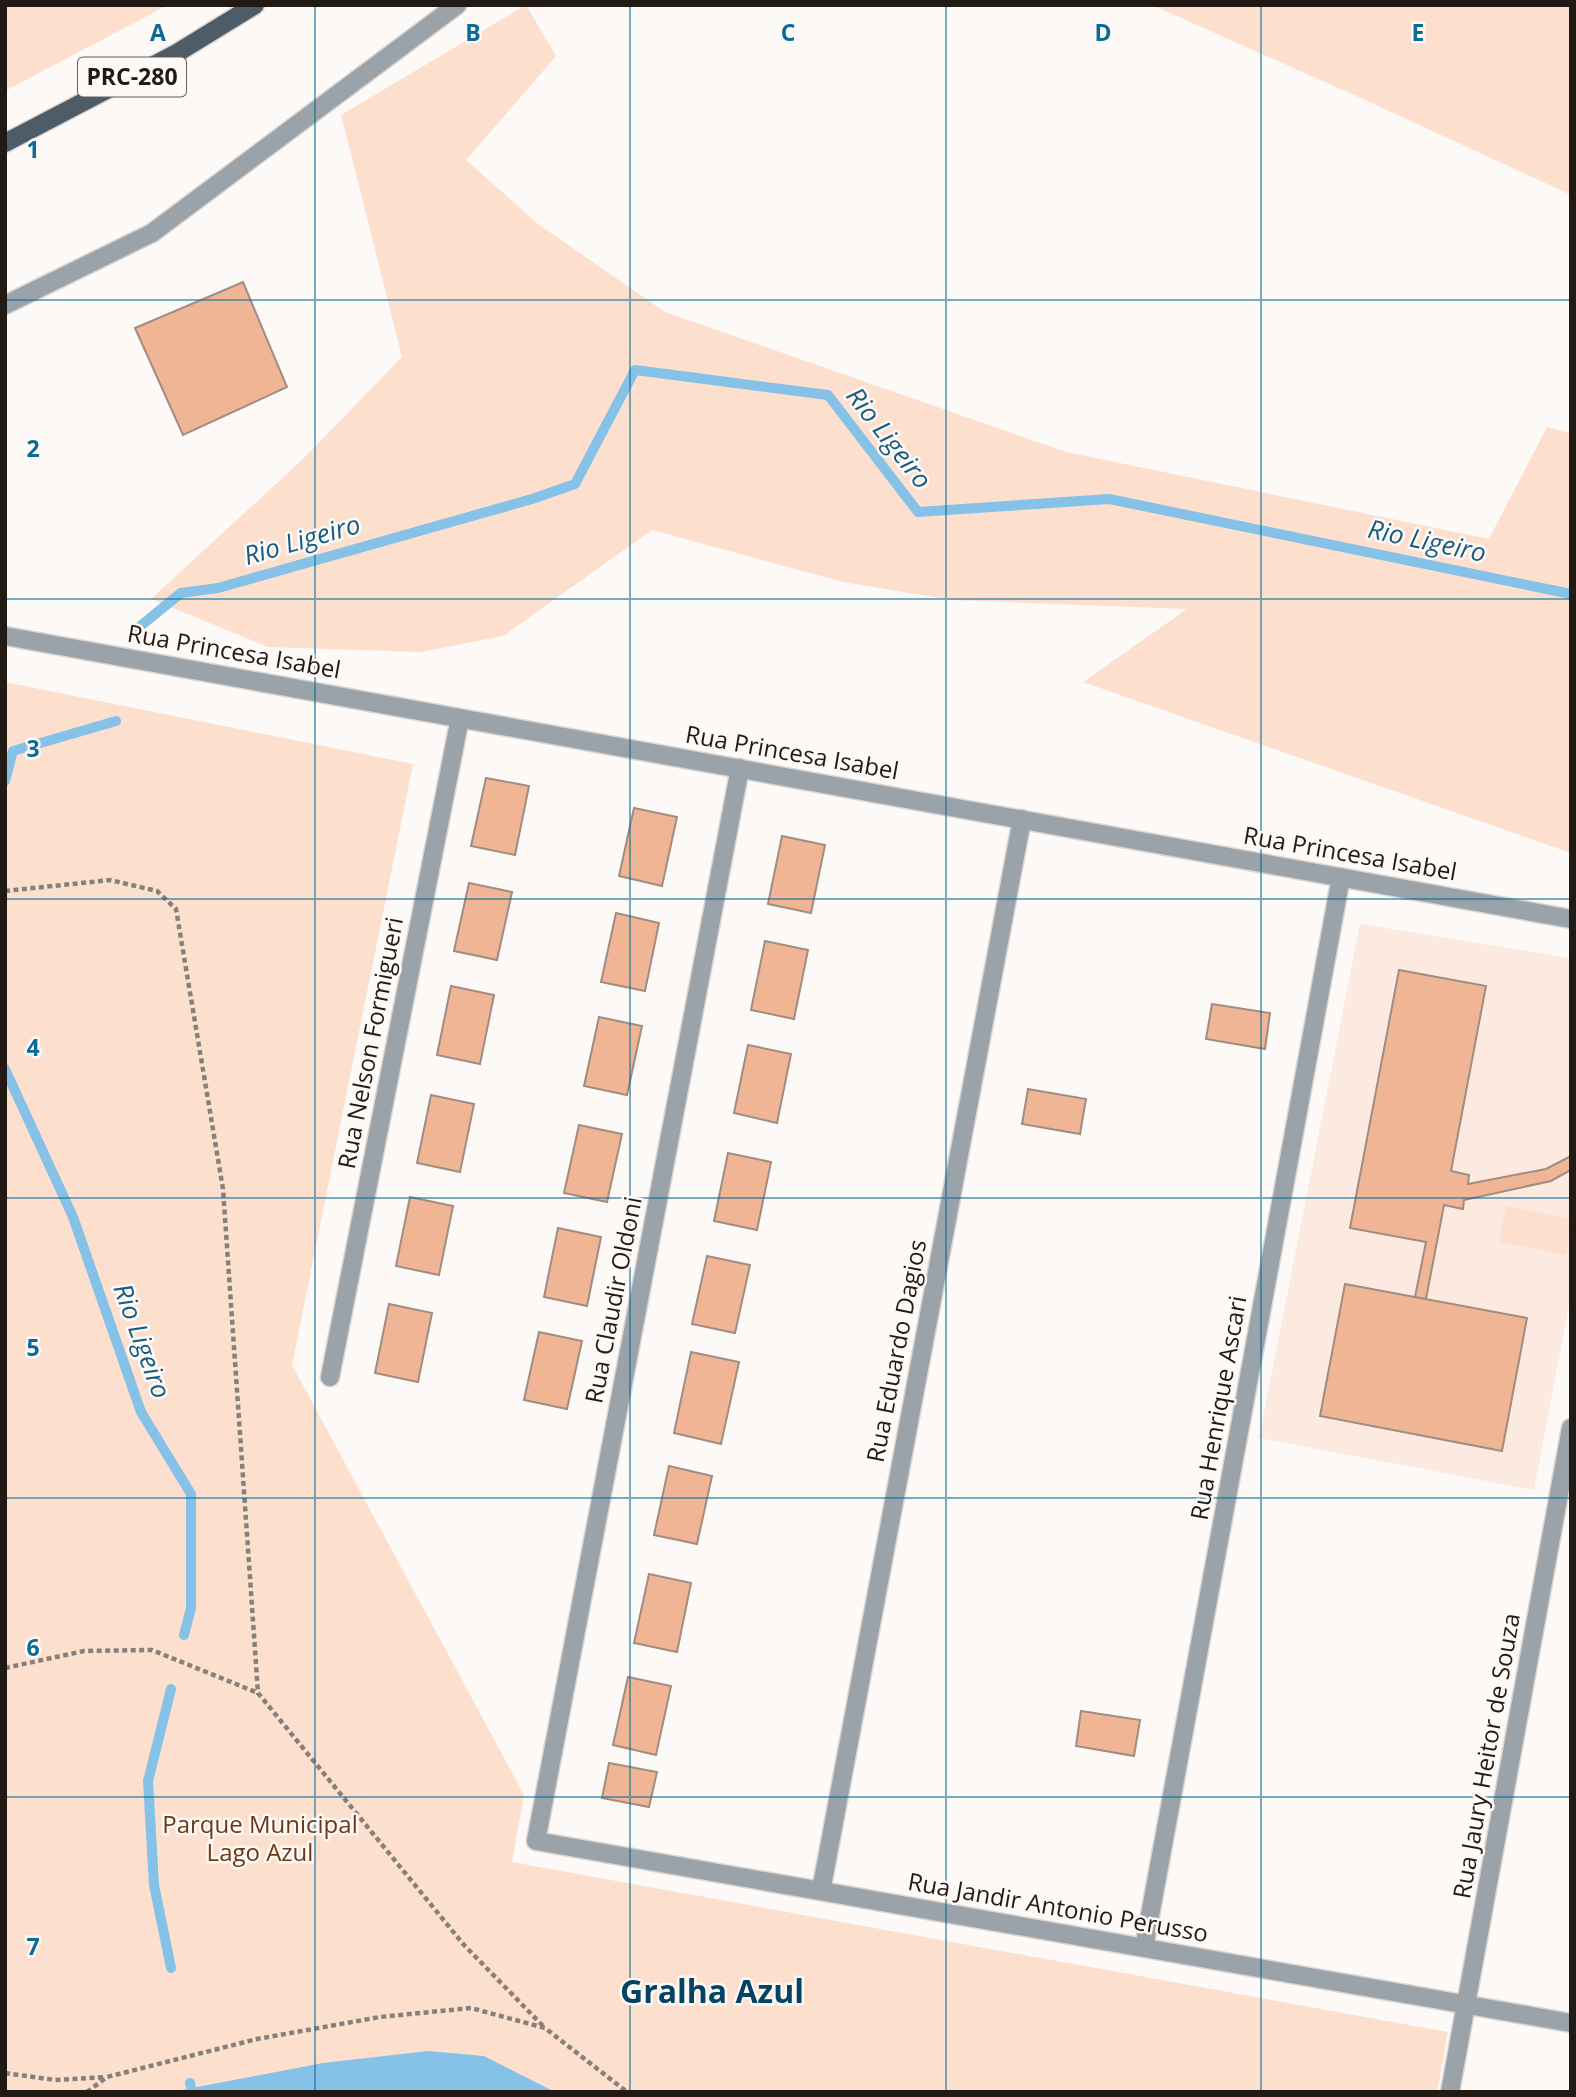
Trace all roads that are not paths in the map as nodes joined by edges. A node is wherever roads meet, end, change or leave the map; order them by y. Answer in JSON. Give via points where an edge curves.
{"nodes":[{"id":1,"x":255,"y":5,"type":"edge"},
{"id":2,"x":457,"y":5,"type":"edge"},
{"id":3,"x":5,"y":143,"type":"edge"},
{"id":4,"x":5,"y":304,"type":"edge"},
{"id":5,"x":5,"y":636,"type":"edge"},
{"id":6,"x":460,"y":718,"type":"junction"},
{"id":7,"x":740,"y":768,"type":"junction"},
{"id":8,"x":1022,"y":819,"type":"junction"},
{"id":9,"x":1341,"y":877,"type":"junction"},
{"id":10,"x":1571,"y":919,"type":"edge"},
{"id":11,"x":330,"y":1377,"type":"dead end"},
{"id":12,"x":1571,"y":1428,"type":"edge"},
{"id":13,"x":536,"y":1841,"type":"joint"},
{"id":14,"x":821,"y":1891,"type":"junction"},
{"id":15,"x":1144,"y":1948,"type":"junction"},
{"id":16,"x":1466,"y":2005,"type":"junction"},
{"id":17,"x":1571,"y":2023,"type":"edge"},
{"id":18,"x":1450,"y":2092,"type":"edge"}],
"edges":[{"from":1,"to":3,"type":"main road","number":"PRC-280","via":[[177,53]]},
{"from":2,"to":4,"type":"street","via":[[152,233]]},
{"from":5,"to":6,"type":"street","name":"Rua Princesa Isabel"},
{"from":6,"to":7,"type":"street","name":"Rua Princesa Isabel"},
{"from":6,"to":11,"type":"street","name":"Rua Nelson Formigueri"},
{"from":7,"to":8,"type":"street","name":"Rua Princesa Isabel"},
{"from":7,"to":13,"type":"street","name":"Rua Claudir Oldoni"},
{"from":8,"to":9,"type":"street","name":"Rua Princesa Isabel"},
{"from":8,"to":14,"type":"street","name":"Rua Eduardo Dagios"},
{"from":9,"to":10,"type":"street","name":"Rua Princesa Isabel"},
{"from":9,"to":15,"type":"street","name":"Rua Henrique Ascari"},
{"from":12,"to":16,"type":"street","name":"Rua Jaury Heitor de Souza"},
{"from":13,"to":14,"type":"street","name":"Rua Jandir Antonio Perusso"},
{"from":14,"to":15,"type":"street","name":"Rua Jandir Antonio Perusso"},
{"from":15,"to":16,"type":"street","name":"Rua Jandir Antonio Perusso"},
{"from":16,"to":17,"type":"street","name":"Rua Jandir Antonio Perusso"},
{"from":16,"to":18,"type":"street","name":"Rua Jaury Heitor de Souza"}]}
